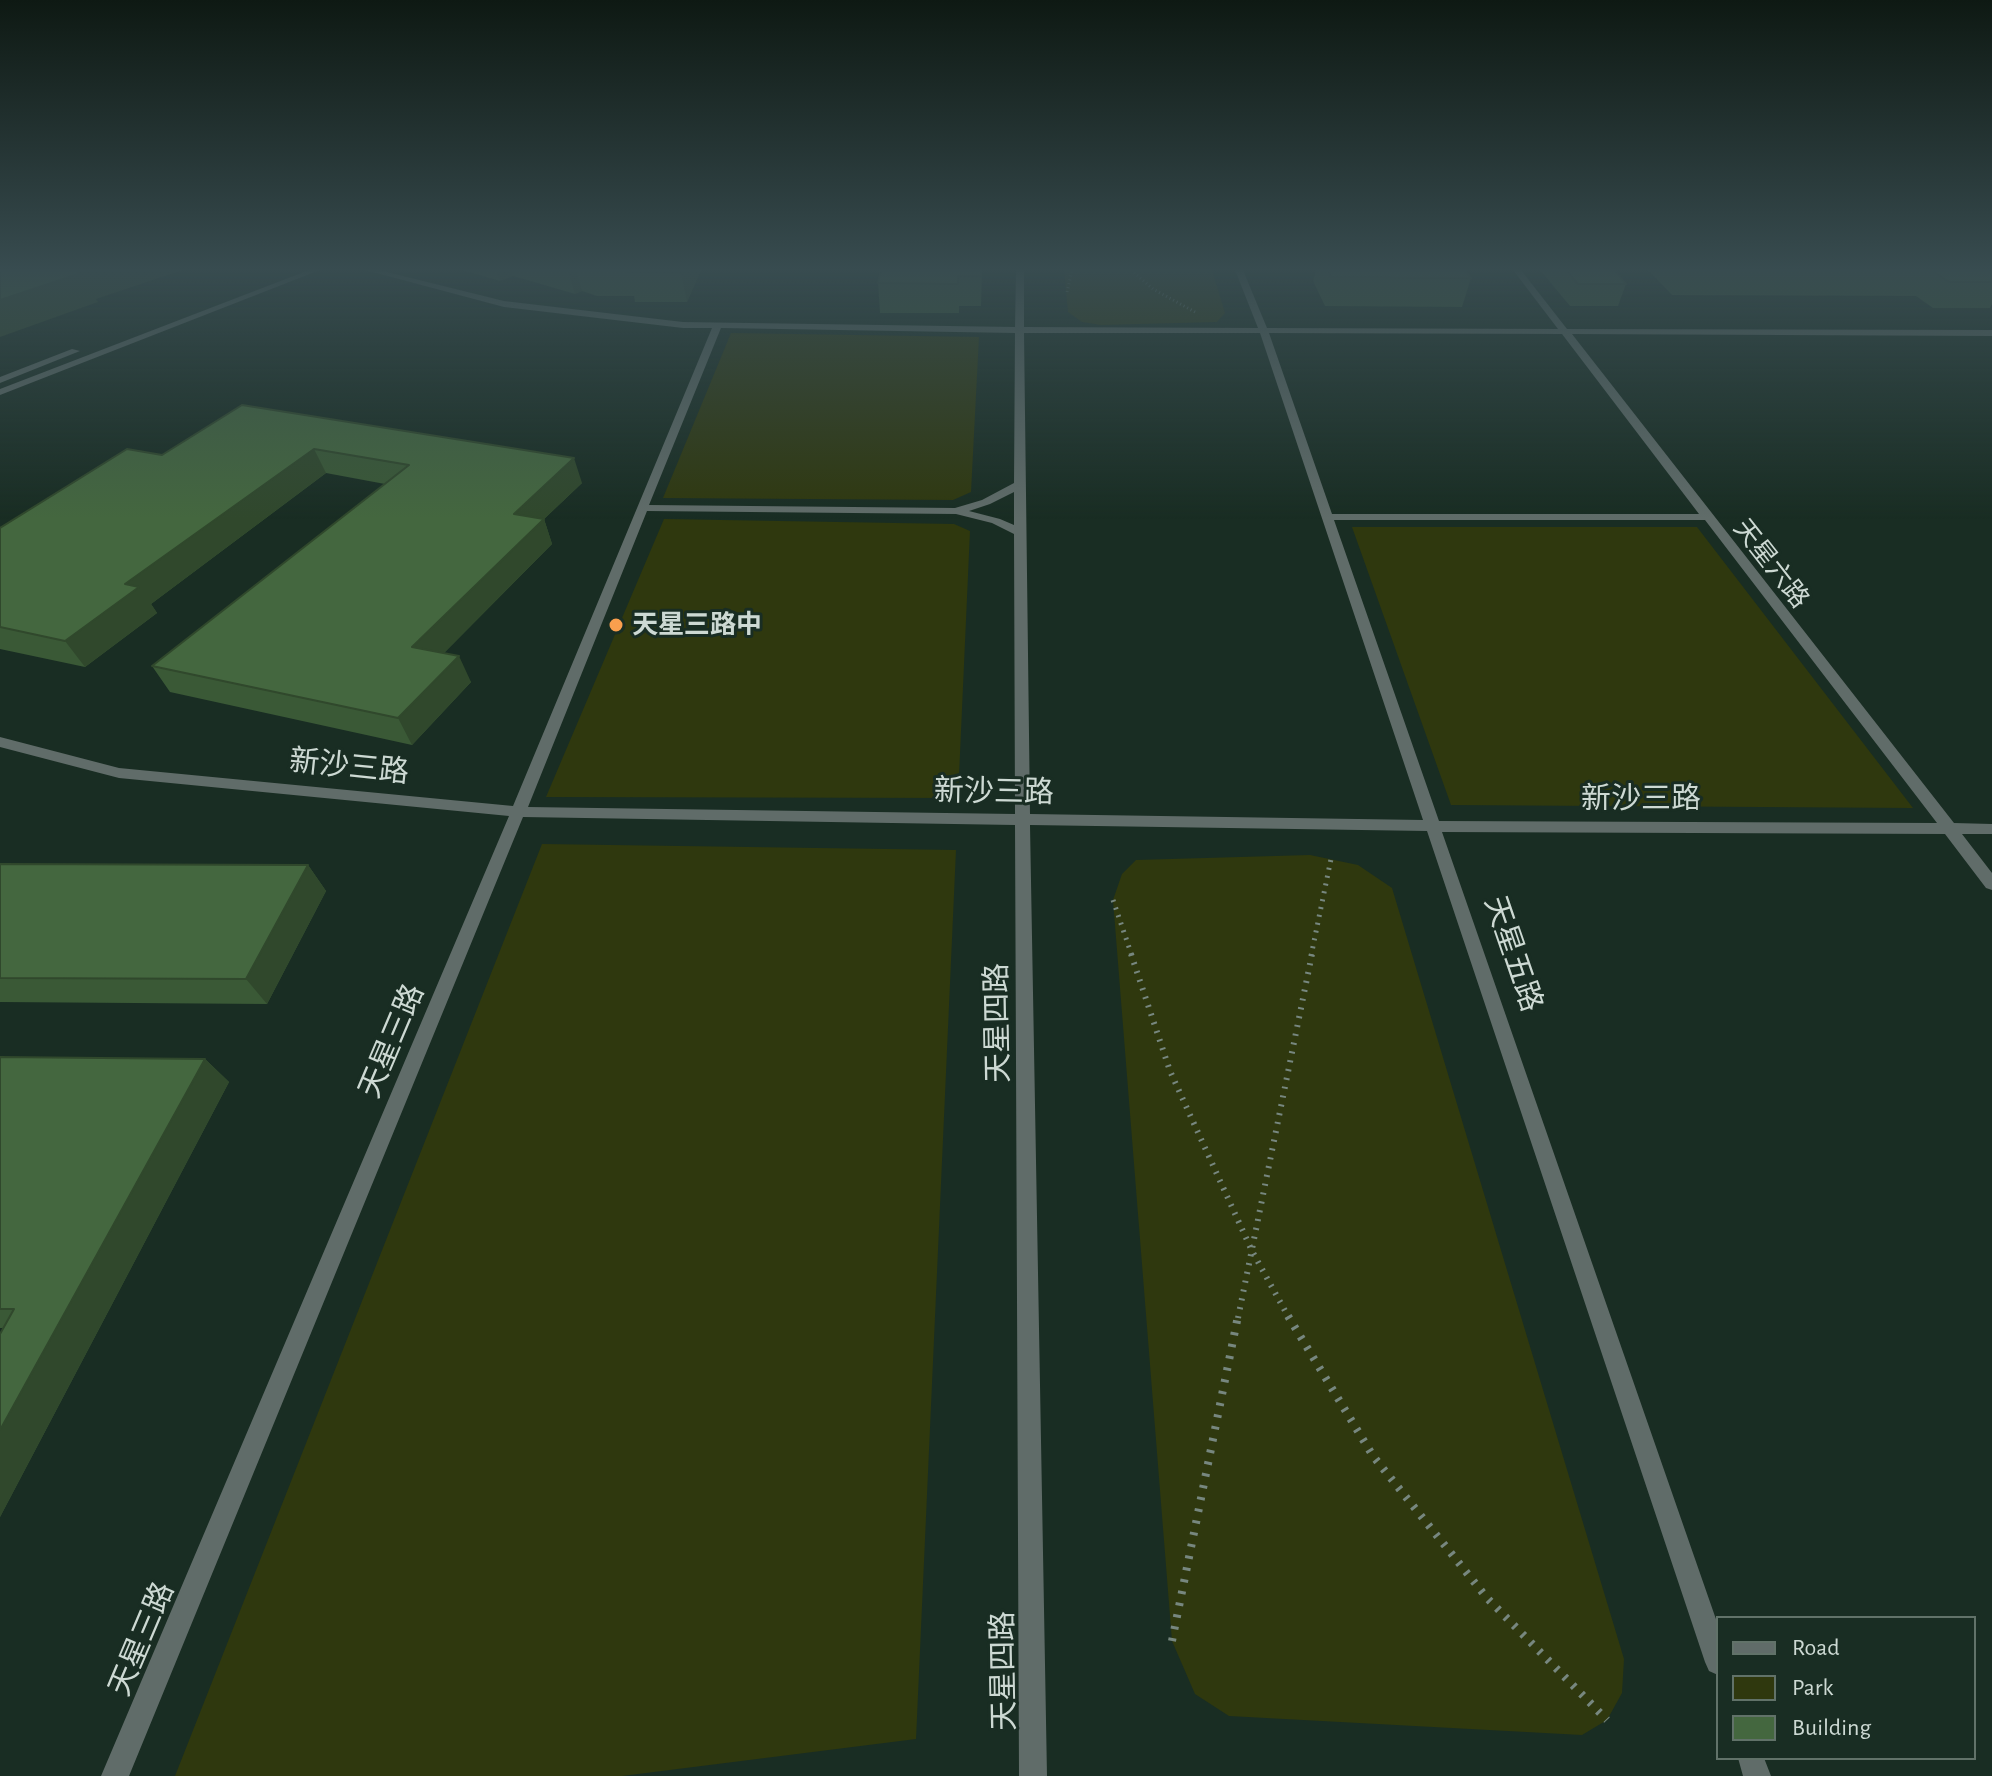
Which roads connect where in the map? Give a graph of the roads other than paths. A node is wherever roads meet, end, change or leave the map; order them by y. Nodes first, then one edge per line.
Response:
1 (71, 353) edge
2 (101, 353) edge
3 (706, 353) edge
4 (1019, 353) edge
5 (1272, 353) edge
6 (1580, 353) edge
7 (0, 380) edge
8 (0, 392) edge
9 (1019, 485) junction
10 (642, 508) junction
11 (956, 511) junction
12 (1328, 517) junction
13 (1707, 517) junction
14 (1020, 533) junction
15 (0, 742) edge
16 (518, 812) junction
17 (1024, 820) junction
18 (1433, 826) junction
19 (1949, 828) junction
20 (1992, 829) edge
21 (1992, 884) edge
22 (1716, 1656) edge
23 (115, 1776) edge
24 (1033, 1776) edge

1 - 7 street
2 - 8 street
3 - 10 street, 天星三路
4 - 9 street, 天星四路
5 - 12 street, 天星五路
6 - 13 street, 天星六路
9 - 11 street
9 - 14 street, 天星四路
10 - 11 street
10 - 16 street, 天星三路
11 - 14 street
12 - 13 street
12 - 18 street, 天星五路
13 - 19 street, 天星六路
14 - 17 street, 天星四路
15 - 16 street, 新沙三路
16 - 17 street, 新沙三路
16 - 23 street, 天星三路
17 - 18 street, 新沙三路
17 - 24 street, 天星四路
18 - 19 street, 新沙三路
18 - 22 street, 天星五路
19 - 20 street, 新沙三路
19 - 21 street, 天星六路

